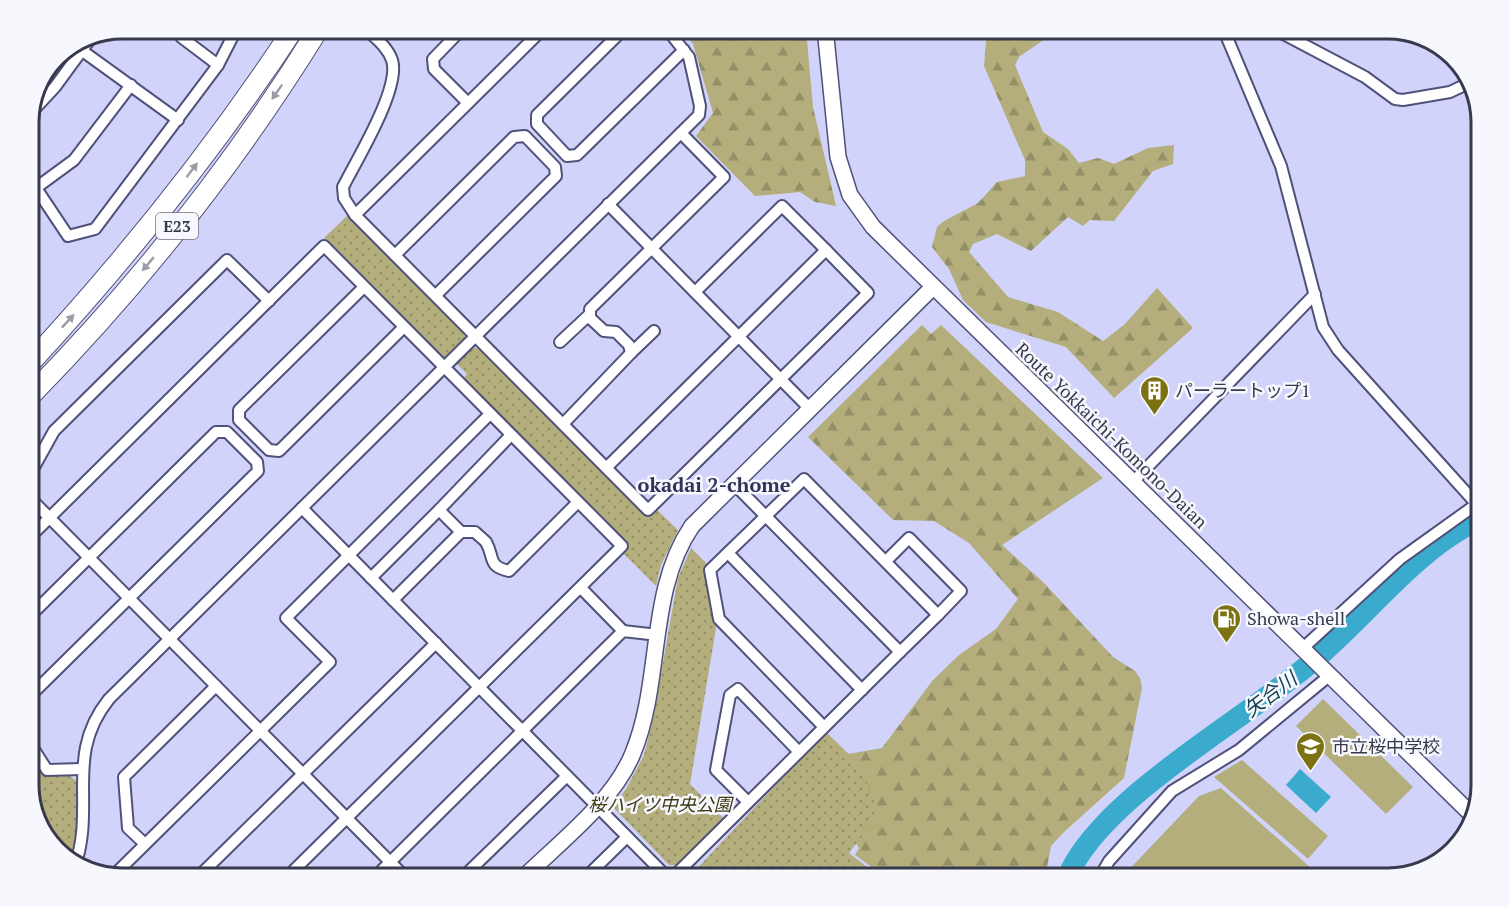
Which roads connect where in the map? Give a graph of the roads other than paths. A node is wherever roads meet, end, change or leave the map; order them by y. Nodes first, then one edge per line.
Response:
1 (184, 39) edge
2 (231, 39) edge
3 (287, 39) edge
4 (312, 39) edge
5 (376, 39) edge
6 (452, 39) edge
7 (532, 39) edge
8 (614, 39) edge
9 (675, 39) edge
10 (826, 39) edge
11 (1228, 39) edge
12 (1293, 39) edge
13 (84, 48) edge
14 (684, 50) junction
15 (79, 51) edge
16 (218, 65) junction
17 (131, 85) junction
18 (1463, 86) edge
19 (42, 102) edge
20 (468, 103) junction
21 (178, 120) junction
22 (537, 124) junction
23 (681, 133) junction
24 (525, 136) junction
25 (567, 156) junction
26 (555, 167) junction
27 (39, 186) edge
28 (39, 200) edge
29 (608, 204) junction
30 (355, 215) junction
31 (652, 249) junction
32 (826, 250) junction
33 (396, 255) junction
34 (364, 287) junction
35 (933, 287) junction
36 (695, 292) junction
37 (1315, 294) junction
38 (436, 295) junction
39 (269, 301) junction
40 (590, 314) junction
41 (404, 327) junction
42 (654, 331) dead end
43 (476, 335) junction
44 (739, 336) junction
45 (560, 342) dead end
46 (39, 353) edge
47 (631, 353) junction
48 (443, 367) junction
49 (780, 379) junction
50 (39, 386) edge
51 (810, 409) junction
52 (490, 414) junction
53 (239, 420) junction
54 (563, 424) junction
55 (227, 432) junction
56 (511, 435) junction
57 (269, 450) junction
58 (39, 458) edge
59 (257, 462) junction
60 (606, 468) junction
61 (1132, 483) junction
62 (734, 484) junction
63 (1471, 494) edge
64 (578, 502) junction
65 (39, 507) edge
66 (302, 508) junction
67 (439, 510) junction
68 (1471, 510) edge
69 (766, 516) junction
70 (49, 518) junction
71 (39, 528) edge
72 (461, 532) junction
73 (729, 553) junction
74 (349, 555) junction
75 (90, 558) junction
76 (886, 561) junction
77 (371, 578) junction
78 (581, 588) junction
79 (129, 598) junction
80 (393, 600) junction
81 (39, 607) edge
82 (938, 615) junction
83 (623, 631) junction
84 (658, 635) junction
85 (169, 639) junction
86 (436, 643) junction
87 (1302, 649) junction
88 (900, 652) junction
89 (1327, 674) junction
90 (216, 686) junction
91 (39, 687) edge
92 (479, 687) junction
93 (862, 690) junction
94 (824, 727) junction
95 (260, 730) junction
96 (523, 731) junction
97 (799, 752) junction
98 (39, 758) edge
99 (81, 770) junction
100 (304, 774) junction
101 (566, 777) junction
102 (748, 802) junction
103 (596, 806) junction
104 (1467, 810) edge
105 (347, 818) junction
106 (627, 837) junction
107 (145, 844) junction
108 (77, 855) edge
109 (390, 862) junction
110 (121, 868) edge
111 (208, 868) edge
112 (297, 868) edge
113 (384, 868) edge
114 (396, 868) edge
115 (473, 868) edge
116 (534, 868) edge
117 (596, 868) edge
118 (659, 868) edge
119 (681, 868) edge
120 (1105, 868) edge

1 - 16 street
2 - 16 street
46 -> 3 highway, E23
4 -> 50 highway, E23
5 - 30 street
6 - 20 street
7 - 20 street
8 - 22 street
9 - 14 street
10 - 35 main road, Route Yokkaichi-Komono-Daian
11 - 37 street
12 - 18 street
13 - 17 street
14 - 23 street
14 - 25 street
15 - 19 street
16 - 21 street
17 - 21 street
17 - 27 street
20 - 30 street
21 - 28 street
22 - 24 street
22 - 25 street
23 - 29 street
23 - 31 street
24 - 26 street
24 - 33 street
25 - 26 street
26 - 38 street
29 - 31 street
29 - 43 street
30 - 33 street
31 - 36 street
31 - 40 street
32 - 36 street
32 - 44 street
32 - 49 street
33 - 38 street
34 - 39 street
34 - 41 street
34 - 53 street
35 - 51 main road
35 - 61 main road, Route Yokkaichi-Komono-Daian
36 - 44 street
37 - 61 street
37 - 63 street
38 - 43 street
39 - 58 street
39 - 70 street
40 - 45 street
40 - 47 street
41 - 48 street
41 - 57 street
42 - 47 street
43 - 48 street
43 - 54 street
44 - 49 street
44 - 60 street
47 - 54 street
48 - 52 street
48 - 66 street
49 - 51 street
49 - 60 street
51 - 62 main road
52 - 56 street
52 - 74 street
53 - 55 street
53 - 57 street
54 - 60 street
55 - 59 street
55 - 75 street
56 - 64 street
56 - 67 street
57 - 59 street
59 - 79 street
61 - 87 main road, Route Yokkaichi-Komono-Daian
62 - 69 street
62 - 84 main road
64 - 72 street
64 - 78 street
65 - 70 street
66 - 74 street
66 - 85 street
67 - 72 street
67 - 77 street
68 - 87 street
69 - 73 street
69 - 76 street
69 - 88 street
70 - 71 street
70 - 75 street
72 - 80 street
73 - 93 street
73 - 94 street
74 - 77 street
74 - 95 street
75 - 79 street
75 - 81 street
76 - 82 street
76 - 82 street
77 - 80 street
78 - 83 street
78 - 92 street
79 - 85 street
79 - 91 street
80 - 86 street
82 - 88 street
83 - 84 street
83 - 96 street
84 - 103 main road
85 - 90 street
85 - 99 street
86 - 92 street
86 - 100 street
87 - 89 main road, Route Yokkaichi-Komono-Daian
88 - 93 street
89 - 104 main road, Route Yokkaichi-Komono-Daian
89 - 120 street
90 - 95 street
90 - 107 street
92 - 96 street
92 - 105 street
93 - 94 street
94 - 97 street
95 - 100 street
95 - 107 street
96 - 101 street
96 - 109 street
97 - 102 street
97 - 102 street
98 - 99 street
99 - 108 street
100 - 105 street
100 - 111 street
101 - 103 street
101 - 115 street
102 - 119 street
103 - 106 street
103 - 116 main road
105 - 109 street
105 - 112 street
106 - 117 street
106 - 118 street
107 - 110 street
109 - 113 street
109 - 114 street

